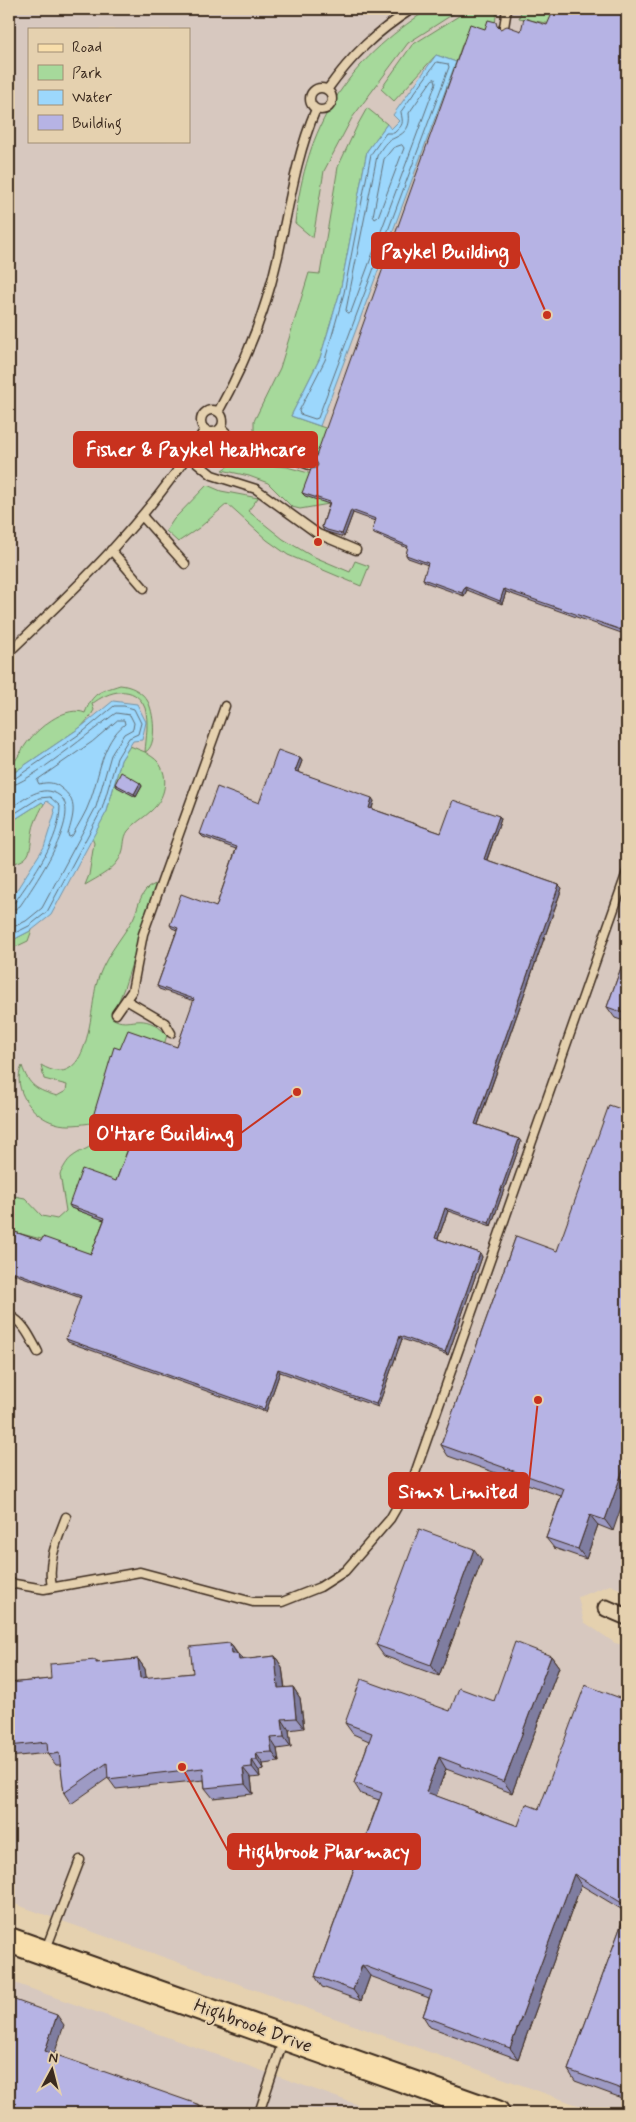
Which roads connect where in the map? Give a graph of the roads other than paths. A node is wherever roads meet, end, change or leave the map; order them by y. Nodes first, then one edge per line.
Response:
1 (412, 9) edge
2 (507, 9) edge
3 (504, 27) edge
4 (327, 90) junction
5 (316, 108) junction
6 (218, 412) junction
7 (220, 428) junction
8 (205, 429) junction
9 (189, 456) junction
10 (315, 467) edge
11 (142, 516) junction
12 (111, 550) junction
13 (356, 550) dead end
14 (185, 564) dead end
15 (144, 588) dead end
16 (9, 652) edge
17 (226, 706) dead end
18 (627, 872) edge
19 (126, 1000) junction
20 (116, 1014) dead end
21 (171, 1033) dead end
22 (9, 1315) edge
23 (38, 1352) dead end
24 (66, 1517) dead end
25 (9, 1583) edge
26 (52, 1587) junction
27 (606, 1608) dead end
28 (627, 1618) edge
29 (80, 1860) dead end
30 (9, 1940) edge
31 (45, 1952) junction
32 (284, 2037) junction
33 (491, 2112) edge
34 (259, 2113) edge

1 - 4 lane
2 - 3 lane
4 - 5 lane
4 - 5 lane
5 - 6 lane
6 - 7 lane
6 - 8 lane
7 - 8 lane
7 - 10 lane
8 - 9 lane
9 - 11 lane
9 - 13 lane
11 - 12 lane
11 - 14 lane
12 - 15 lane
12 - 16 lane
17 - 19 lane
18 - 26 lane
19 - 20 lane
19 - 21 lane
22 - 23 lane
24 - 26 lane
25 - 26 lane
27 - 28 street
29 - 31 lane
30 - 31 main road, Highbrook Drive
31 - 32 main road, Highbrook Drive
32 - 33 main road, Highbrook Drive
32 - 34 lane

